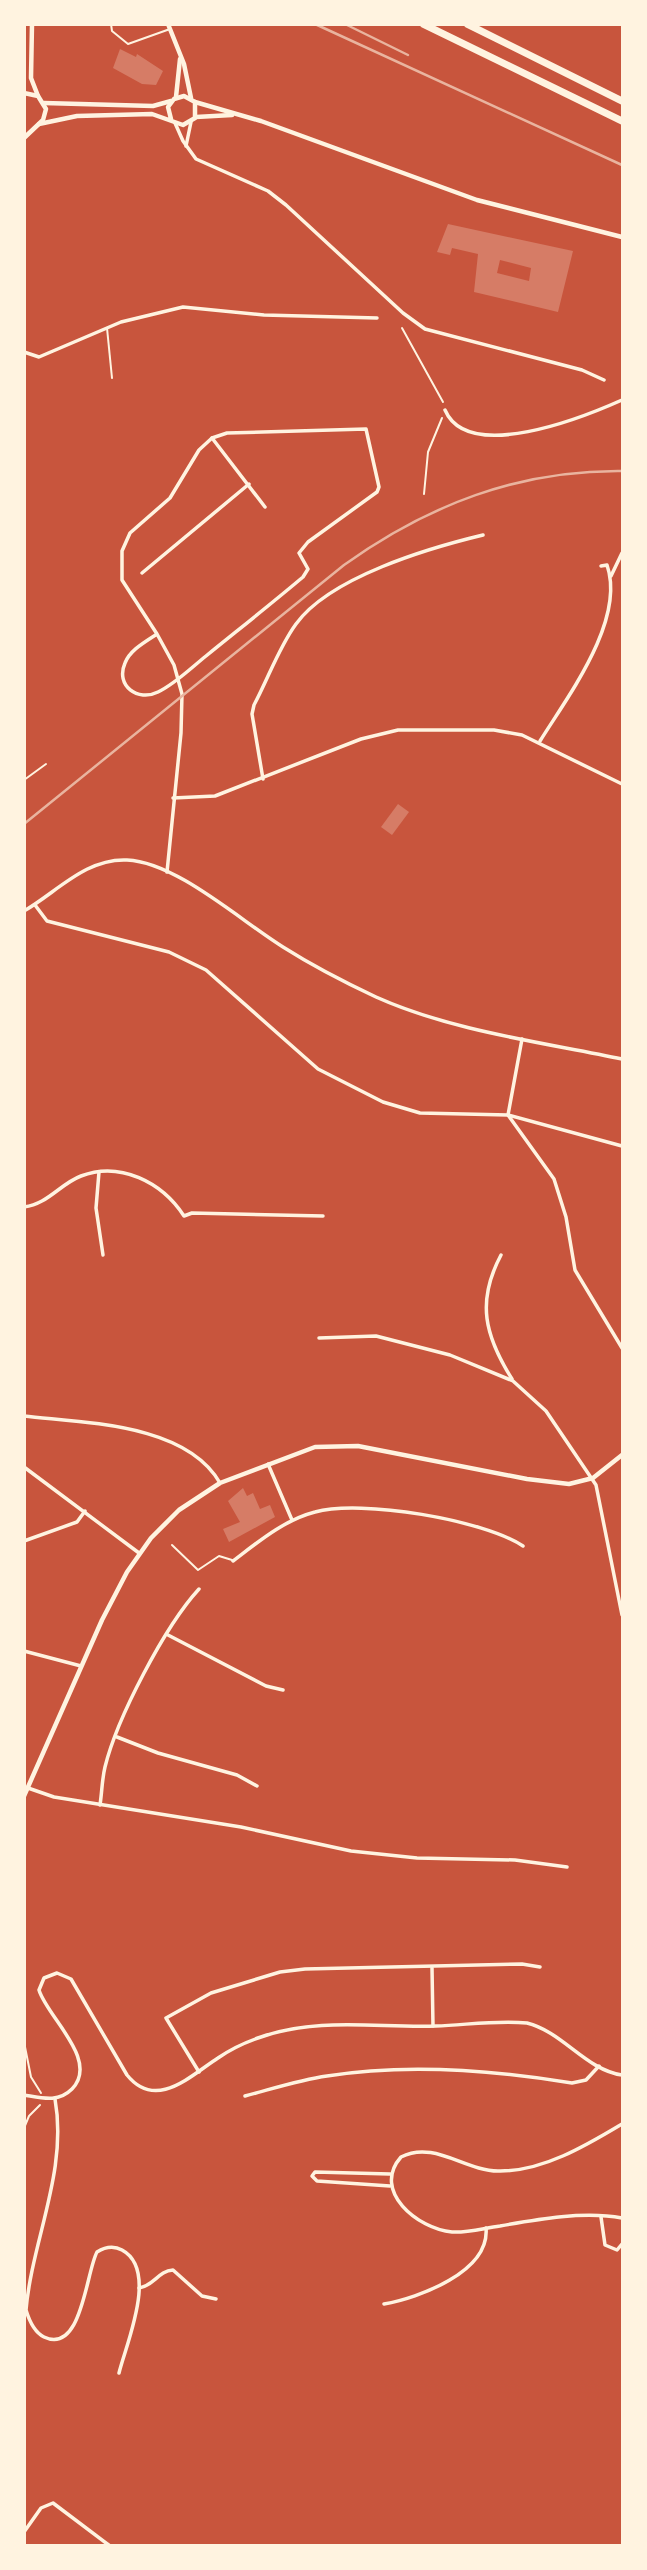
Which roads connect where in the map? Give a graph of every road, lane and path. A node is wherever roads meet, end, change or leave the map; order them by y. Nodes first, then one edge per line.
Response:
1 (32, 24) edge
2 (111, 24) edge
3 (422, 24) edge
4 (467, 24) edge
5 (170, 27) edge
6 (181, 58) junction
7 (24, 93) edge
8 (38, 96) junction
9 (174, 99) junction
10 (193, 100) junction
11 (622, 101) edge
12 (44, 103) junction
13 (237, 115) junction
14 (193, 120) junction
15 (173, 121) junction
16 (622, 121) edge
17 (37, 126) junction
18 (24, 128) edge
19 (24, 138) edge
20 (186, 146) junction
21 (622, 237) edge
22 (377, 318) dead end
23 (107, 327) junction
24 (402, 328) dead end
25 (24, 352) edge
26 (112, 377) dead end
27 (604, 380) dead end
28 (622, 400) edge
29 (445, 411) junction
30 (212, 438) junction
31 (249, 484) junction
32 (424, 494) dead end
33 (265, 507) dead end
34 (484, 535) dead end
35 (622, 553) edge
36 (601, 566) dead end
37 (142, 573) dead end
38 (611, 576) junction
39 (157, 634) junction
40 (540, 741) junction
41 (46, 764) dead end
42 (263, 779) junction
43 (24, 780) edge
44 (622, 784) edge
45 (173, 798) junction
46 (167, 873) junction
47 (34, 905) junction
48 (24, 911) edge
49 (522, 1039) junction
50 (622, 1059) edge
51 (508, 1115) junction
52 (622, 1146) edge
53 (99, 1172) junction
54 (24, 1208) edge
55 (323, 1216) dead end
56 (103, 1255) dead end
57 (501, 1255) dead end
58 (319, 1338) dead end
59 (622, 1348) edge
60 (513, 1381) junction
61 (24, 1416) edge
62 (622, 1455) edge
63 (268, 1464) junction
64 (24, 1467) edge
65 (593, 1478) junction
66 (220, 1483) junction
67 (85, 1511) junction
68 (292, 1520) junction
69 (24, 1541) edge
70 (172, 1545) dead end
71 (523, 1546) dead end
72 (139, 1553) junction
73 (233, 1561) joint
74 (199, 1589) dead end
75 (622, 1615) edge
76 (168, 1635) junction
77 (24, 1651) edge
78 (81, 1666) junction
79 (283, 1690) dead end
80 (117, 1737) junction
81 (257, 1786) dead end
82 (28, 1788) junction
83 (24, 1796) edge
84 (100, 1805) junction
85 (567, 1867) dead end
86 (540, 1966) dead end
87 (432, 1968) junction
88 (433, 2026) junction
89 (24, 2042) edge
90 (599, 2066) junction
91 (199, 2072) junction
92 (622, 2075) edge
93 (24, 2095) edge
94 (245, 2096) dead end
95 (41, 2098) junction
96 (55, 2099) junction
97 (622, 2124) edge
98 (24, 2128) edge
99 (390, 2174) junction
100 (390, 2186) junction
101 (601, 2217) junction
102 (622, 2218) edge
103 (486, 2228) junction
104 (622, 2244) edge
105 (139, 2288) junction
106 (216, 2299) dead end
107 (384, 2304) dead end
108 (119, 2373) dead end
109 (24, 2532) edge
110 (110, 2546) edge

1 - 8 street
2 - 5 lane
3 - 16 highway
4 - 11 highway
5 - 6 street
6 - 9 street
6 - 10 street
7 - 8 street
8 - 12 street
9 - 10 street
9 - 12 street
9 - 15 street
10 - 13 street
10 - 14 street
12 - 17 street
13 - 14 street
13 - 21 street
14 - 15 street
14 - 20 street
15 - 17 street
15 - 20 street
17 - 18 street
17 - 19 street
20 - 27 street
22 - 23 street
23 - 25 street
23 - 26 lane
24 - 29 path
28 - 29 street
29 - 32 path
30 - 31 street
30 - 39 street
30 - 39 street
31 - 33 street
31 - 37 street
34 - 42 street
35 - 38 street
36 - 38 street
38 - 40 street
39 - 45 street
40 - 42 street
40 - 44 street
41 - 43 lane
42 - 45 street
45 - 46 street
46 - 47 street
46 - 49 street
47 - 48 street
47 - 51 street
49 - 50 street
49 - 51 street
51 - 52 street
51 - 59 street
53 - 54 street
53 - 55 street
53 - 56 street
57 - 60 street
58 - 60 street
60 - 65 street
61 - 66 street
62 - 65 street
63 - 65 street
63 - 66 street
63 - 68 street
64 - 67 street
65 - 75 street
66 - 72 street
67 - 69 street
67 - 72 street
68 - 71 street
68 - 73 street
70 - 73 lane
72 - 78 street
74 - 76 street
76 - 79 street
76 - 80 street
77 - 78 street
78 - 82 street
80 - 81 street
80 - 84 street
82 - 83 street
82 - 84 street
84 - 85 street
86 - 87 street
87 - 88 street
87 - 91 street
88 - 90 street
88 - 91 street
89 - 95 path
90 - 92 street
90 - 94 street
91 - 96 street
93 - 95 street
95 - 96 street
95 - 98 path
96 - 105 street
97 - 99 street
99 - 100 street
99 - 100 street
100 - 103 street
101 - 102 street
101 - 103 street
101 - 104 street
103 - 107 street
105 - 106 street
105 - 108 street
109 - 110 street

